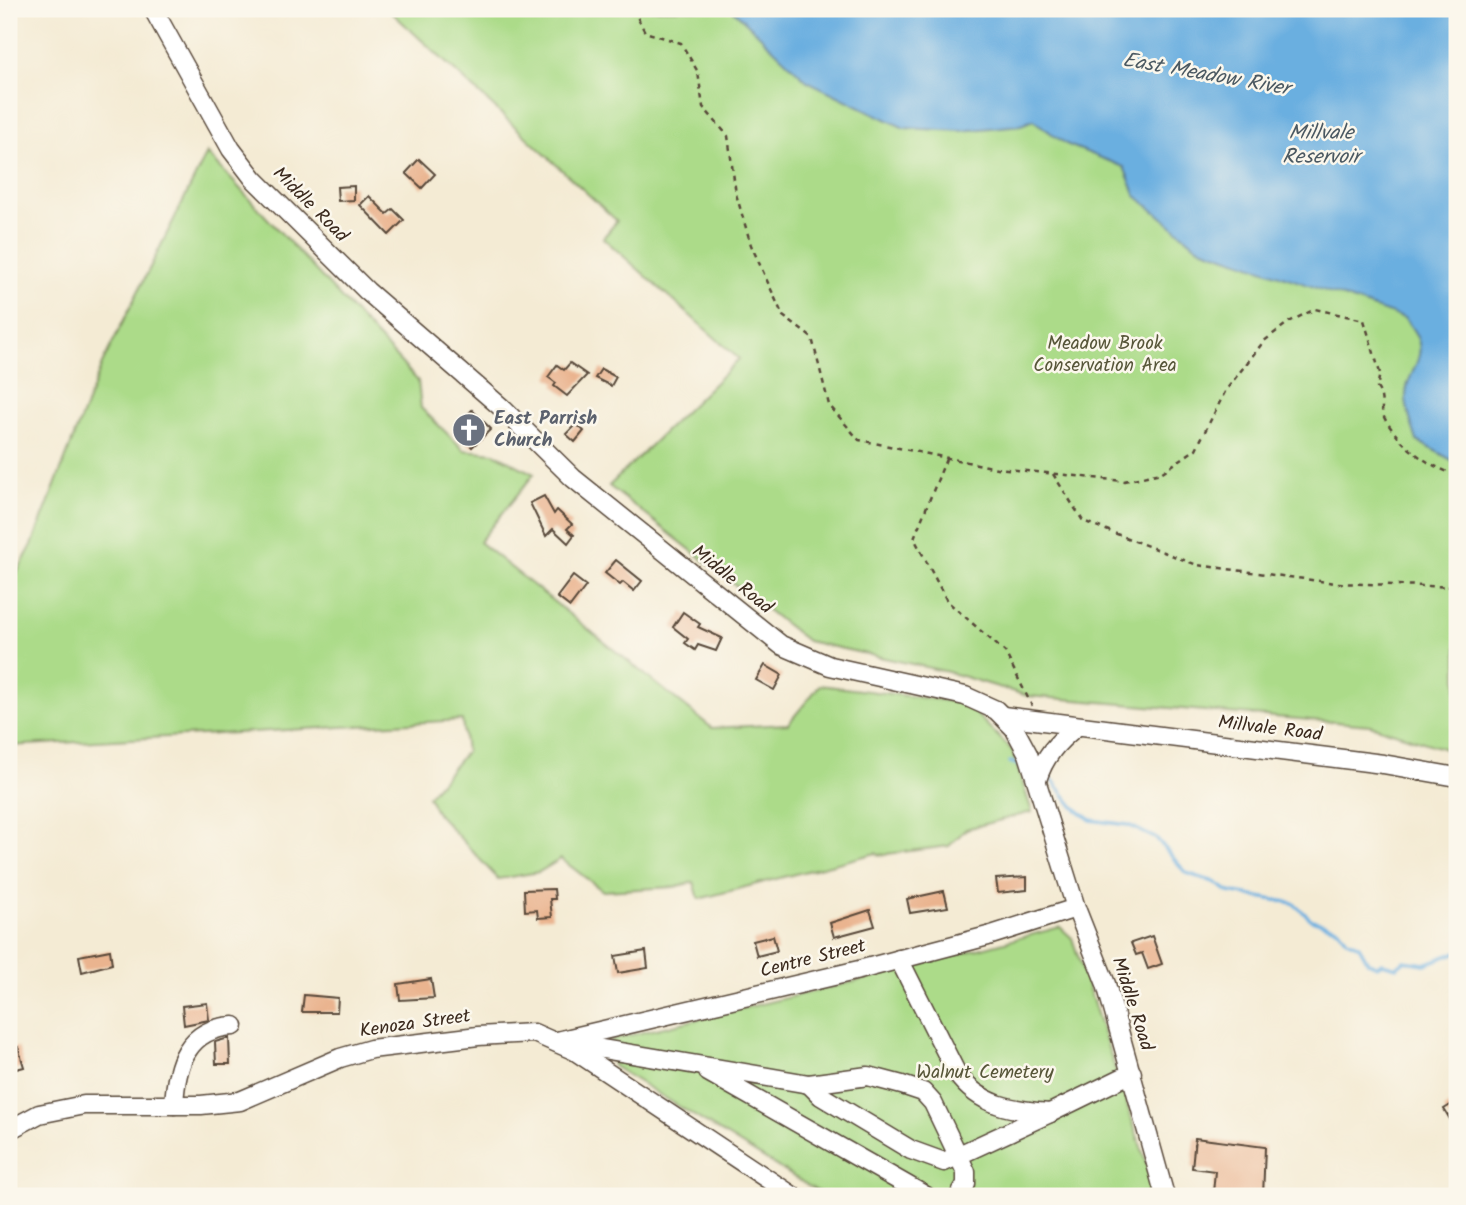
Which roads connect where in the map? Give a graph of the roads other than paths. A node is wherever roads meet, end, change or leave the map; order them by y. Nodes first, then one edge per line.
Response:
1 (153, 9) edge
2 (1003, 716) junction
3 (1076, 727) junction
4 (1457, 777) edge
5 (1037, 780) junction
6 (1076, 908) junction
7 (899, 959) junction
8 (234, 1026) dead end
9 (557, 1041) junction
10 (695, 1065) junction
11 (1132, 1073) junction
12 (808, 1084) junction
13 (174, 1105) junction
14 (1004, 1109) junction
15 (1050, 1113) junction
16 (9, 1130) edge
17 (1010, 1133) junction
18 (958, 1153) junction
19 (793, 1196) edge
20 (926, 1196) edge
21 (959, 1196) edge
22 (1165, 1196) edge

1 - 2 street, Middle Road
2 - 3 street, Millvale Road
2 - 5 street, Middle Road
3 - 4 street, Millvale Road
3 - 5 street
5 - 6 street, Middle Road
6 - 7 street, Centre Street
6 - 11 street, Middle Road
7 - 9 street, Centre Street
7 - 14 street
8 - 13 street
9 - 10 street
9 - 13 street, Kenoza Street
9 - 19 street, Kenoza Street
10 - 12 street
10 - 20 street
11 - 15 street
11 - 22 street, Middle Road
12 - 18 street
12 - 18 street
13 - 16 street, Kenoza Street
14 - 15 street
14 - 17 street
15 - 17 street
17 - 18 street
18 - 21 street

